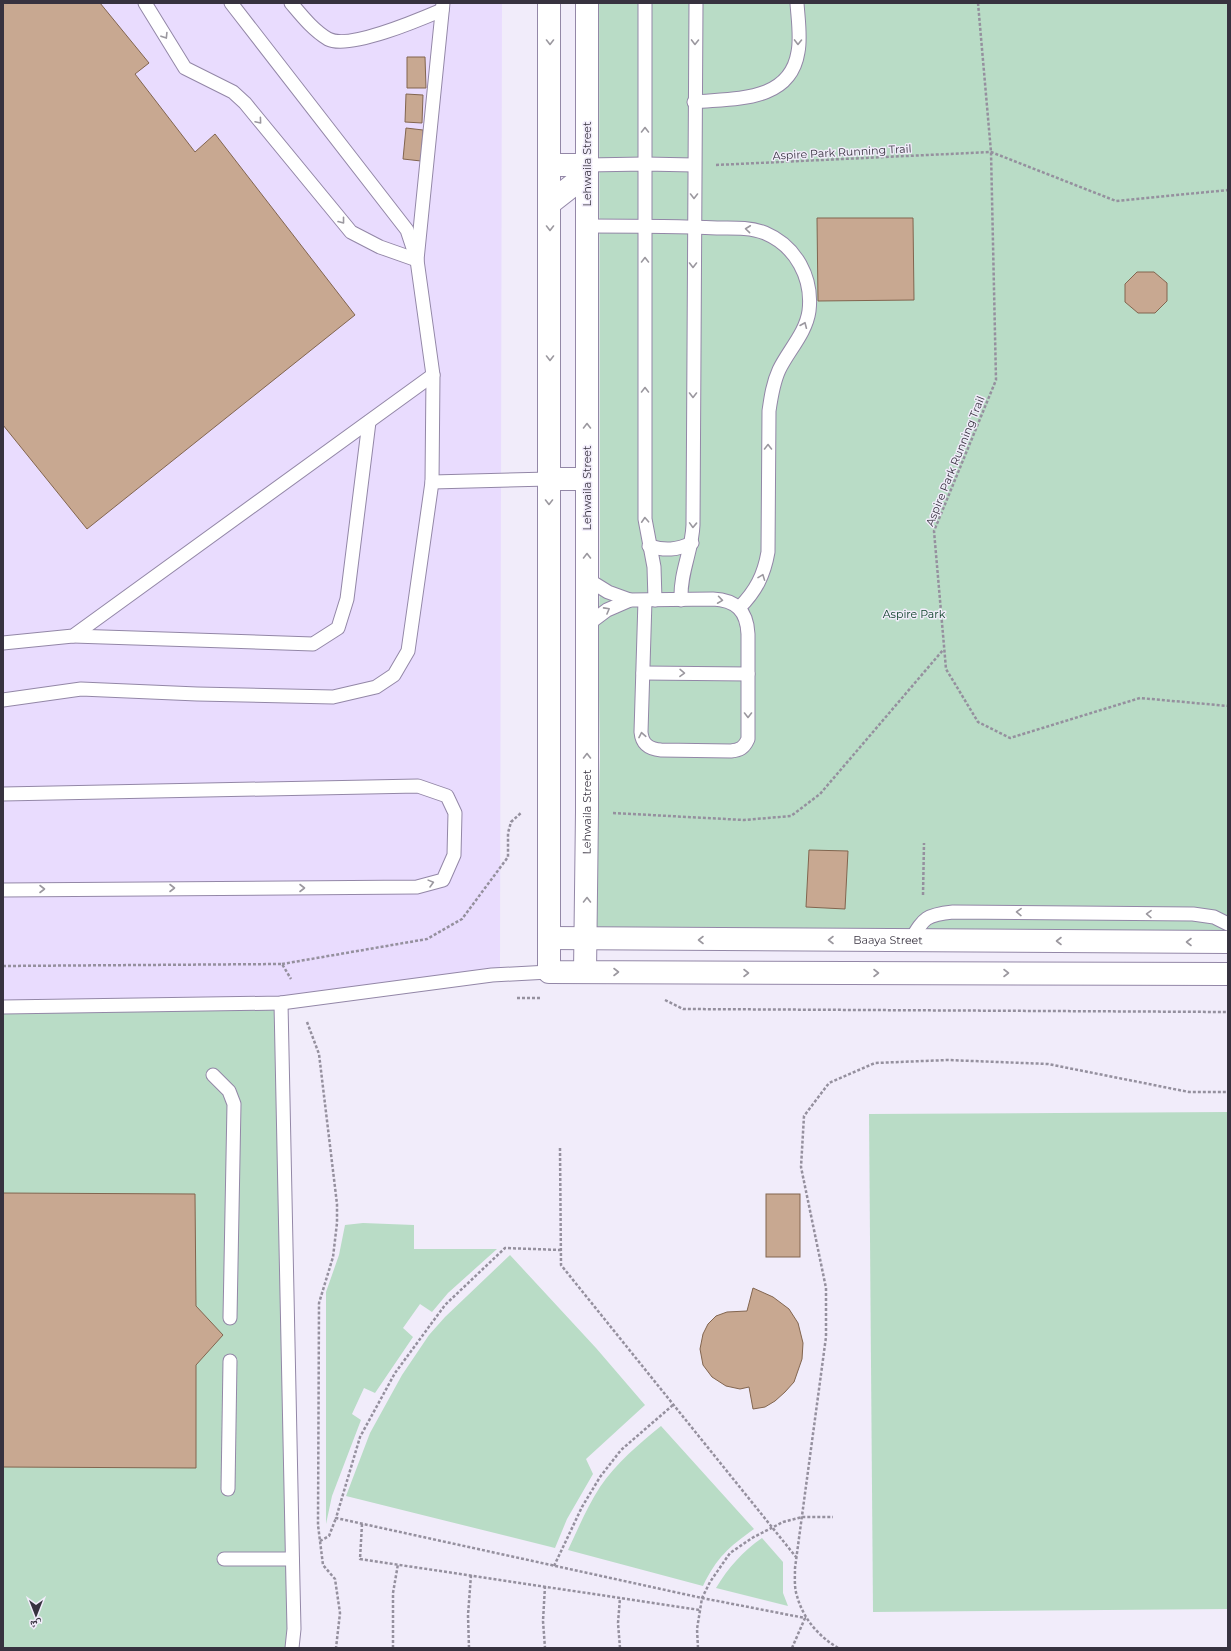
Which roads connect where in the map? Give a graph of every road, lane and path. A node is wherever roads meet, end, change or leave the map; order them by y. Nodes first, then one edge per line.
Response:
1 (145, 3) edge
2 (231, 3) edge
3 (291, 3) edge
4 (549, 3) edge
5 (587, 3) edge
6 (645, 3) edge
7 (696, 3) edge
8 (797, 3) edge
9 (978, 3) edge
10 (443, 6) edge
11 (694, 102) junction
12 (991, 152) junction
13 (645, 164) junction
14 (550, 166) junction
15 (694, 166) junction
16 (587, 170) junction
17 (1228, 190) edge
18 (550, 203) junction
19 (587, 226) junction
20 (645, 226) junction
21 (694, 226) junction
22 (417, 260) junction
23 (433, 375) junction
24 (369, 422) junction
25 (549, 479) junction
26 (587, 479) junction
27 (432, 482) junction
28 (692, 543) junction
29 (649, 546) junction
30 (587, 579) junction
31 (630, 600) junction
32 (650, 600) junction
33 (681, 600) junction
34 (739, 608) junction
35 (587, 625) junction
36 (73, 636) junction
37 (3, 642) edge
38 (943, 649) junction
39 (643, 673) junction
40 (748, 674) junction
41 (3, 700) edge
42 (1228, 706) edge
43 (3, 794) edge
44 (587, 812) junction
45 (924, 843) dead end
46 (3, 890) edge
47 (923, 920) junction
48 (1228, 924) edge
49 (549, 938) junction
50 (587, 939) junction
51 (910, 941) junction
52 (1228, 942) edge
53 (3, 966) edge
54 (549, 972) junction
55 (585, 972) junction
56 (1228, 974) edge
57 (292, 981) dead end
58 (510, 998) dead end
59 (542, 998) dead end
60 (662, 999) dead end
61 (299, 1001) junction
62 (280, 1003) junction
63 (3, 1007) edge
64 (1228, 1012) edge
65 (307, 1022) junction
66 (313, 1022) dead end
67 (213, 1075) dead end
68 (1228, 1092) edge
69 (560, 1148) dead end
70 (561, 1250) junction
71 (230, 1318) dead end
72 (230, 1361) dead end
73 (673, 1404) junction
74 (228, 1488) dead end
75 (802, 1517) junction
76 (833, 1517) dead end
77 (336, 1518) junction
78 (362, 1524) junction
79 (771, 1527) junction
80 (320, 1541) junction
81 (796, 1558) junction
82 (224, 1559) dead end
83 (292, 1559) junction
84 (398, 1564) junction
85 (554, 1566) junction
86 (471, 1575) junction
87 (545, 1586) junction
88 (620, 1598) junction
89 (702, 1598) junction
90 (700, 1610) junction
91 (805, 1618) junction
92 (292, 1648) edge
93 (336, 1648) edge
94 (393, 1648) edge
95 (469, 1648) edge
96 (545, 1648) edge
97 (620, 1648) edge
98 (698, 1648) edge
99 (792, 1648) edge
100 (838, 1648) edge

1 -> 22 lane
2 - 22 lane
3 - 10 lane
4 -> 14 street
5 - 16 street, Lehwaila Street
13 -> 6 lane
7 -> 11 lane
8 -> 11 lane
9 - 12 path, Aspire Park Running Trail
10 - 22 lane
11 - 15 lane
12 - 15 path, Aspire Park Running Trail
12 - 17 path, Aspire Park Running Trail
12 - 38 path, Aspire Park Running Trail
13 - 15 lane
13 - 16 lane
13 - 20 lane
14 - 16 street
14 - 18 street
15 -> 21 lane
16 - 18 street
16 - 19 street, Lehwaila Street
18 -> 25 street
19 - 20 lane
26 -> 19 street, Lehwaila Street
20 - 21 lane
29 -> 20 lane
21 -> 28 lane
34 -> 21 lane
22 - 23 lane
23 - 24 lane
23 - 27 lane
24 - 36 lane
24 - 36 lane
25 - 26 street
25 - 27 lane
25 -> 49 street
30 -> 26 street, Lehwaila Street
27 - 41 lane
28 - 29 lane
28 - 33 lane
29 - 32 lane
30 - 31 lane
30 - 35 street, Lehwaila Street
31 - 32 lane
35 -> 31 lane
32 - 33 lane
32 - 39 lane
33 -> 34 lane
34 - 40 lane
44 -> 35 street, Lehwaila Street
36 - 37 lane
38 - 42 path, Aspire Park Running Trail
38 - 44 path
39 -> 40 lane
40 -> 39 lane
46 -> 43 lane
50 -> 44 street, Lehwaila Street
45 - 47 path
48 -> 47 lane
47 - 51 lane
49 - 50 street, Baaya Street
49 - 54 street
51 -> 50 street, Baaya Street
50 - 55 street, Lehwaila Street
52 -> 51 street, Baaya Street
53 - 57 path
54 - 55 street
54 - 61 lane
55 -> 56 street
58 - 59 path
60 - 64 path
61 - 62 lane
61 - 65 path
62 - 63 lane
62 - 83 lane
65 - 66 path
65 - 80 path
67 - 71 lane
68 - 75 path
69 - 70 path
70 - 73 path
70 - 77 path
72 - 74 lane
73 - 79 path
73 - 85 path
75 - 76 path
75 - 79 path
75 - 81 path
77 - 78 path
77 - 80 path
78 - 84 path
78 - 85 path
79 - 81 path
79 - 89 path
80 - 93 path
81 - 91 path
82 - 83 lane
83 - 92 lane
84 - 86 path
84 - 94 path
85 - 89 path
86 - 87 path
86 - 95 path
87 - 88 path
87 - 96 path
88 - 90 path
88 - 97 path
89 - 90 path
89 - 91 path
90 - 98 path
91 - 99 path
91 - 100 path

